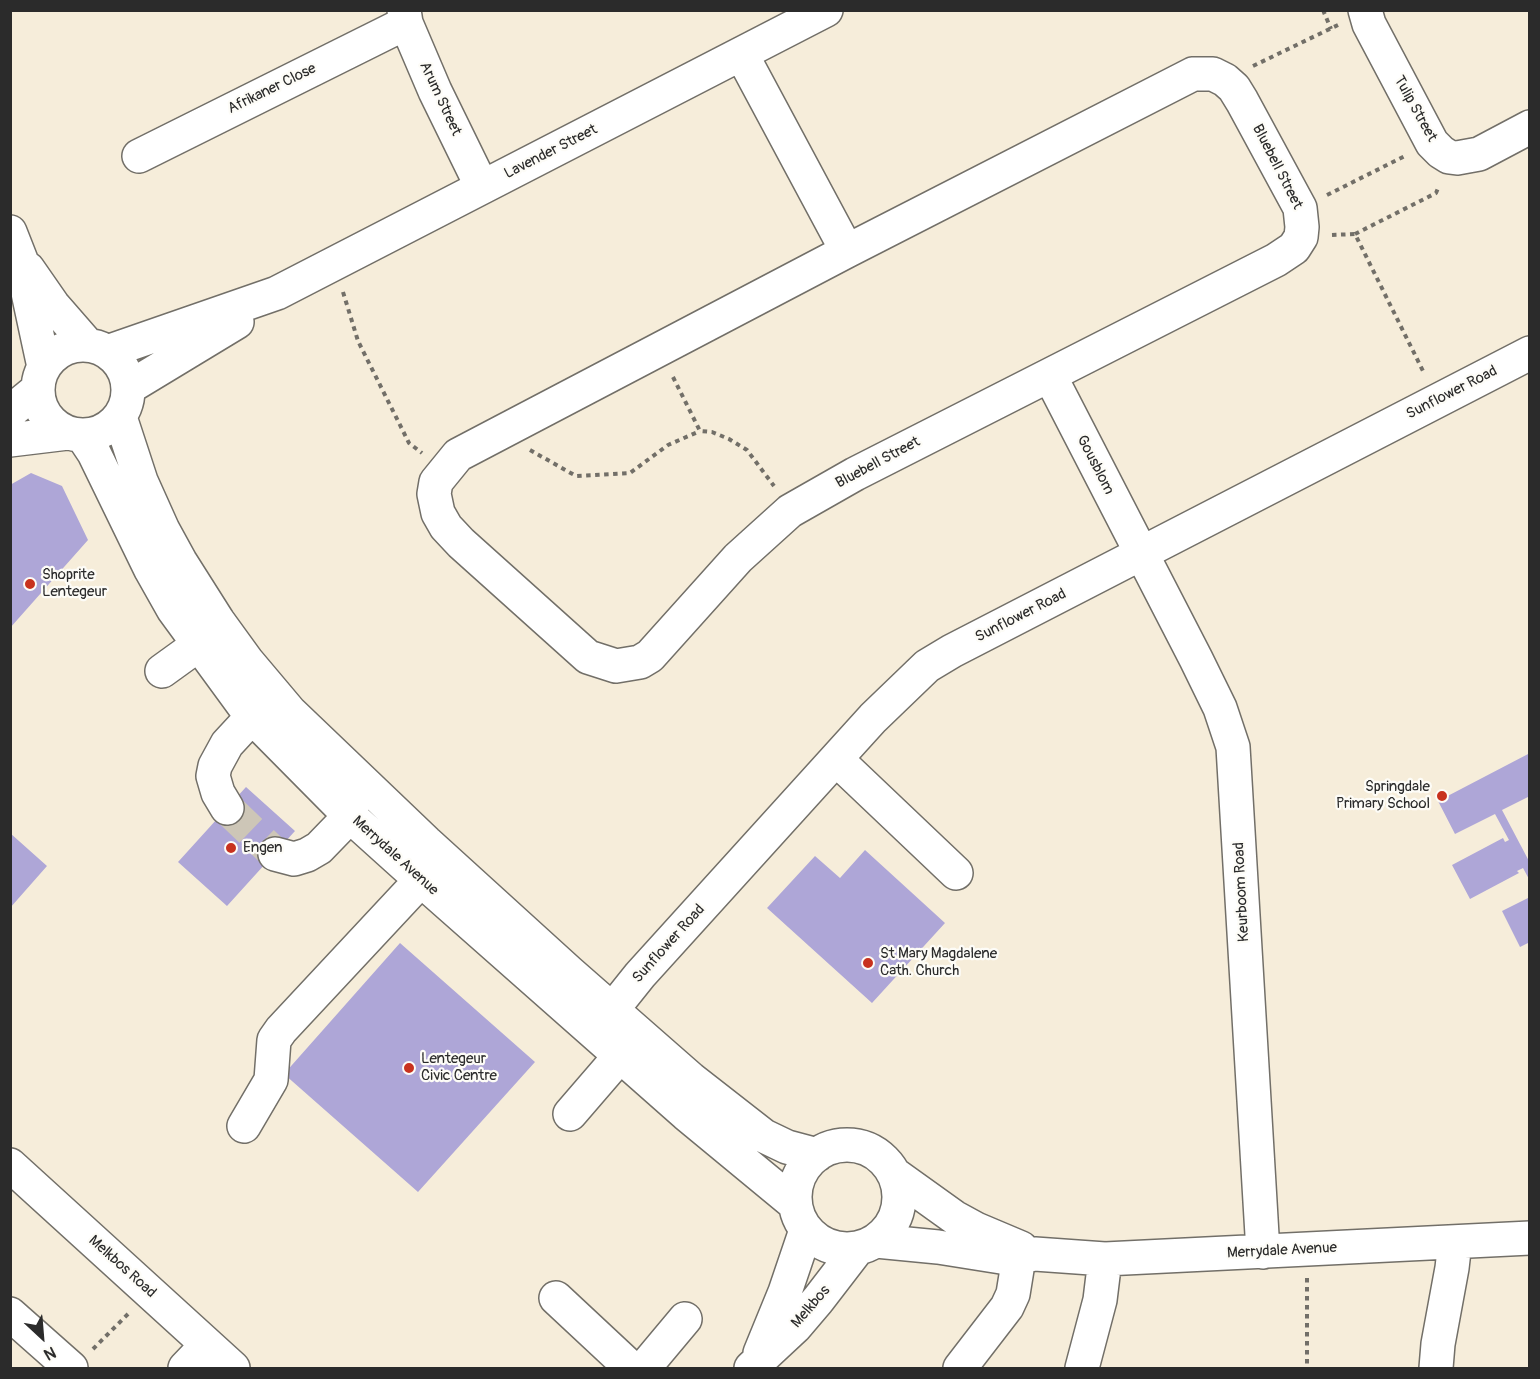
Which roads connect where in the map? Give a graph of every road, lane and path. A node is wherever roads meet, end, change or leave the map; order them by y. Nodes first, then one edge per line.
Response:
1 (826, 10) edge
2 (1323, 10) edge
3 (1365, 11) edge
4 (405, 17) edge
5 (1331, 29) junction
6 (742, 55) junction
7 (1225, 80) junction
8 (1530, 128) edge
9 (1440, 150) junction
10 (139, 156) dead end
11 (482, 187) junction
12 (1300, 223) junction
13 (1355, 234) junction
14 (16, 246) edge
15 (847, 251) junction
16 (334, 264) junction
17 (277, 293) junction
18 (97, 348) junction
19 (659, 349) junction
20 (1530, 353) edge
21 (1050, 376) junction
22 (41, 378) junction
23 (1437, 401) junction
24 (124, 403) junction
25 (10, 412) edge
26 (509, 428) junction
27 (700, 431) junction
28 (75, 434) junction
29 (10, 440) edge
30 (444, 469) junction
31 (790, 511) junction
32 (1141, 554) junction
33 (198, 645) junction
34 (162, 671) dead end
35 (252, 717) junction
36 (836, 759) junction
37 (356, 776) junction
38 (227, 808) tunnel mouth
39 (350, 816) junction
40 (275, 854) tunnel mouth
41 (956, 873) dead end
42 (421, 880) junction
43 (612, 1010) junction
44 (620, 1056) junction
45 (570, 1114) dead end
46 (244, 1126) dead end
47 (818, 1155) junction
48 (10, 1165) edge
49 (894, 1174) junction
50 (801, 1217) junction
51 (1530, 1238) edge
52 (1455, 1242) junction
53 (867, 1245) junction
54 (1263, 1252) junction
55 (1027, 1256) junction
56 (1105, 1259) junction
57 (1307, 1274) dead end
58 (149, 1292) junction
59 (556, 1298) dead end
60 (10, 1314) edge
61 (685, 1319) dead end
62 (207, 1345) junction
63 (81, 1360) edge
64 (754, 1365) edge
65 (185, 1368) edge
66 (233, 1368) edge
67 (631, 1368) edge
68 (644, 1368) edge
69 (960, 1368) edge
70 (1082, 1368) edge
71 (1307, 1368) edge
72 (1436, 1368) edge

1 - 6 street, Lavender Street
2 - 5 path
3 - 5 path
3 - 9 street, Tulip Street
4 - 10 street, Afrikaner Close
4 - 11 street, Arum Street
5 - 7 path
6 - 11 street, Lavender Street
6 - 15 street
7 - 12 street, Bluebell Street
7 - 15 street
8 - 9 street, Tulip Street
9 - 12 path
9 - 13 path
11 - 16 street, Lavender Street
12 - 13 path
12 - 21 street, Bluebell Street
13 - 23 path
14 - 18 street
14 - 22 street
15 - 19 street
16 - 17 street, Lavender Street
16 - 30 path
17 - 18 street, Lavender Street
17 - 24 street, Lavender Street
18 - 22 street
18 - 24 street
19 - 26 street
19 - 27 path
20 - 23 street, Sunflower Road
21 - 31 street, Bluebell Street
21 - 32 street, Gousblom
22 - 25 street
22 - 28 street
23 - 32 street, Sunflower Road
24 - 28 street
24 - 37 street, Merrydale Avenue
26 - 27 path
26 - 30 street
27 - 31 path
28 - 29 street
28 - 33 street, Merrydale Avenue
30 - 31 street, Bluebell Street
32 - 36 street, Sunflower Road
32 - 54 street, Keurboom Road
33 - 34 street
33 - 35 street, Merrydale Avenue
35 - 38 street
35 - 39 street, Merrydale Avenue
36 - 41 street
36 - 43 street, Sunflower Road
37 - 39 street
37 - 43 street, Merrydale Avenue
39 - 40 street
39 - 42 street, Merrydale Avenue
42 - 44 street, Merrydale Avenue
42 - 46 street
43 - 47 street, Merrydale Avenue
44 - 45 street
44 - 50 street, Merrydale Avenue
47 - 49 street
47 - 50 street
48 - 58 street, Melkbos Road
49 - 53 street
49 - 55 street, Merrydale Avenue
50 - 53 street
50 - 64 street, Melkbos
51 - 52 street, Merrydale Avenue
52 - 54 street, Merrydale Avenue
52 - 72 street
53 - 55 street, Merrydale Avenue
53 - 64 street, Melkbos
54 - 56 street, Merrydale Avenue
55 - 56 street, Merrydale Avenue
55 - 69 street
56 - 70 street
57 - 71 path
58 - 62 street, Melkbos Road
58 - 63 path
59 - 67 street
60 - 63 street
61 - 68 street
62 - 65 street
62 - 66 street, Melkbos Road

